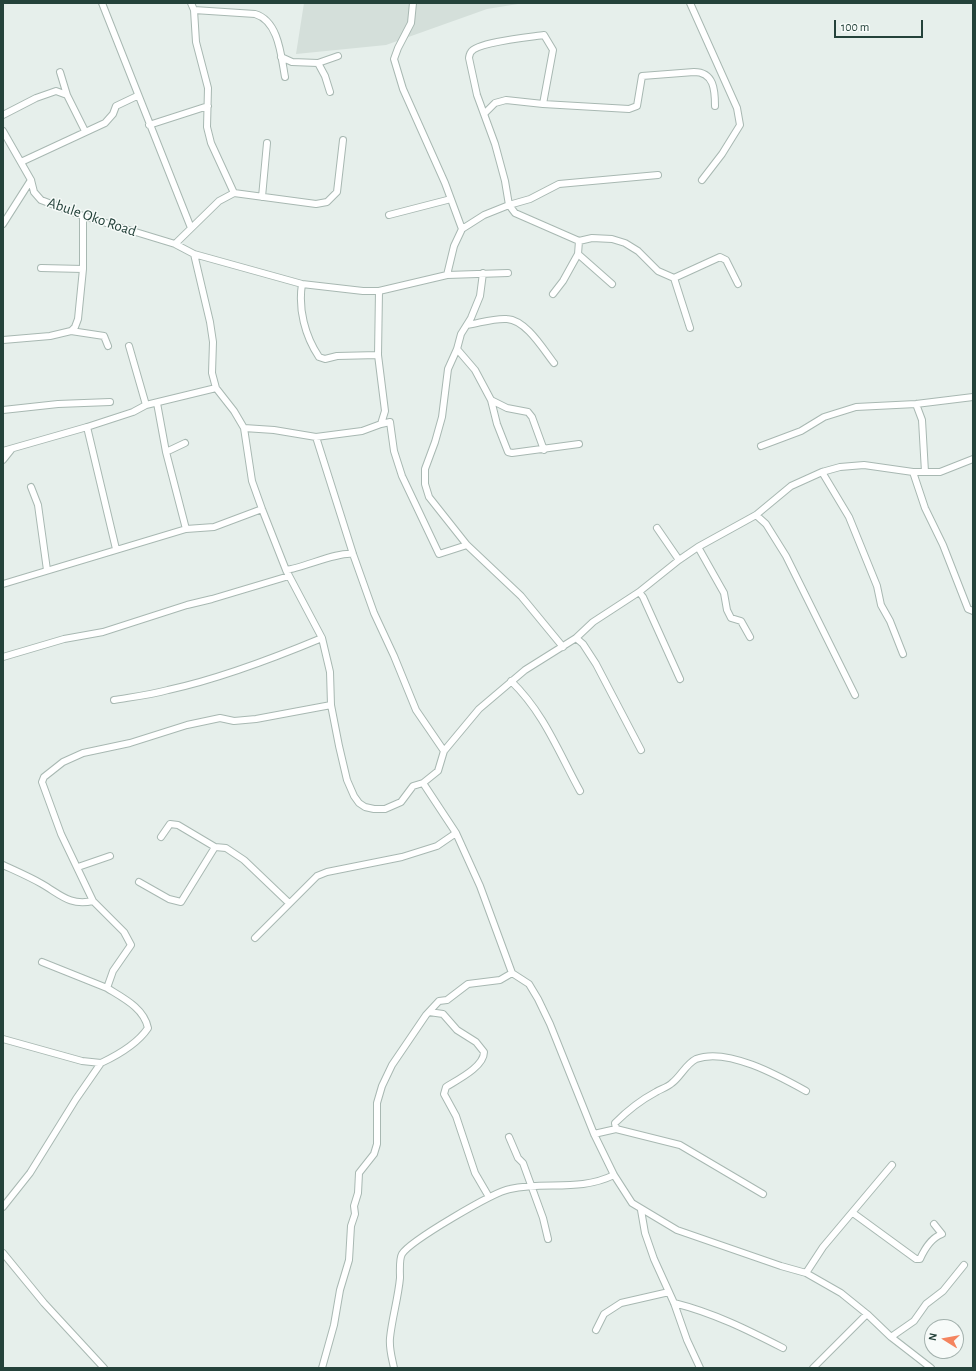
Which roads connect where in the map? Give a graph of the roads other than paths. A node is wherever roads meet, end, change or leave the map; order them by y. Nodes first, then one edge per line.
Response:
1 (102, 3) edge
2 (192, 3) edge
3 (413, 3) edge
4 (690, 3) edge
5 (194, 10) junction
6 (338, 56) dead end
7 (281, 57) junction
8 (318, 63) junction
9 (60, 72) dead end
10 (285, 77) dead end
11 (330, 92) dead end
12 (67, 95) junction
13 (137, 96) junction
14 (543, 104) junction
15 (208, 106) junction
16 (715, 106) dead end
17 (484, 114) junction
18 (3, 115) edge
19 (149, 124) junction
20 (3, 131) edge
21 (85, 131) junction
22 (344, 140) dead end
23 (267, 143) dead end
24 (21, 162) junction
25 (658, 175) dead end
26 (31, 180) junction
27 (702, 180) dead end
28 (234, 193) junction
29 (262, 197) junction
30 (451, 199) junction
31 (509, 205) junction
32 (389, 215) dead end
33 (83, 216) junction
34 (3, 224) edge
35 (191, 228) junction
36 (462, 229) junction
37 (579, 241) junction
38 (175, 244) junction
39 (194, 254) junction
40 (578, 254) junction
41 (41, 268) dead end
42 (83, 268) junction
43 (483, 273) junction
44 (508, 273) dead end
45 (447, 275) junction
46 (674, 278) junction
47 (302, 284) junction
48 (612, 284) dead end
49 (738, 284) dead end
50 (379, 291) junction
51 (553, 294) dead end
52 (467, 325) junction
53 (690, 328) dead end
54 (71, 331) junction
55 (3, 340) edge
56 (108, 346) dead end
57 (129, 346) dead end
58 (457, 349) junction
59 (378, 355) junction
60 (554, 363) dead end
61 (216, 388) junction
62 (973, 397) edge
63 (491, 400) junction
64 (110, 402) dead end
65 (157, 404) junction
66 (916, 404) junction
67 (146, 405) junction
68 (3, 410) edge
69 (382, 424) junction
70 (87, 428) junction
71 (244, 428) junction
72 (316, 437) junction
73 (185, 443) dead end
74 (579, 444) dead end
75 (761, 446) dead end
76 (11, 450) junction
77 (544, 450) junction
78 (3, 451) edge
79 (166, 452) junction
80 (973, 459) edge
81 (3, 460) edge
82 (822, 472) junction
83 (913, 472) junction
84 (925, 472) junction
85 (31, 487) dead end
86 (262, 509) junction
87 (756, 516) junction
88 (657, 528) dead end
89 (186, 529) junction
90 (467, 545) junction
91 (698, 547) junction
92 (116, 549) junction
93 (353, 554) junction
94 (679, 560) junction
95 (47, 570) junction
96 (288, 573) junction
97 (3, 584) edge
98 (639, 592) junction
99 (973, 611) edge
100 (322, 638) junction
101 (576, 638) junction
102 (750, 638) dead end
103 (563, 647) junction
104 (903, 654) dead end
105 (4, 655) edge
106 (680, 679) dead end
107 (511, 681) junction
108 (855, 696) dead end
109 (114, 700) dead end
110 (331, 705) junction
111 (444, 750) junction
112 (641, 750) dead end
113 (423, 783) junction
114 (580, 791) dead end
115 (456, 833) junction
116 (161, 837) dead end
117 (215, 847) junction
118 (110, 856) dead end
119 (3, 865) edge
120 (78, 867) junction
121 (139, 882) dead end
122 (93, 901) junction
123 (289, 903) junction
124 (255, 938) dead end
125 (42, 962) dead end
126 (512, 973) junction
127 (107, 988) junction
128 (429, 1012) junction
129 (3, 1038) edge
130 (101, 1063) junction
131 (806, 1091) dead end
132 (616, 1130) junction
133 (594, 1134) junction
134 (509, 1137) dead end
135 (892, 1165) dead end
136 (614, 1175) junction
137 (531, 1185) junction
138 (763, 1194) dead end
139 (489, 1197) junction
140 (3, 1207) edge
141 (641, 1210) junction
142 (853, 1213) junction
143 (934, 1224) dead end
144 (548, 1239) dead end
145 (3, 1253) edge
146 (964, 1265) dead end
147 (806, 1273) junction
148 (669, 1292) junction
149 (674, 1303) junction
150 (867, 1314) junction
151 (596, 1330) dead end
152 (891, 1337) junction
153 (783, 1348) dead end
154 (822, 1365) edge
155 (104, 1368) edge
156 (322, 1368) edge
157 (394, 1368) edge
158 (700, 1368) edge
159 (813, 1368) edge
160 (931, 1368) edge

1 - 13 street
2 - 5 street
3 - 30 street
4 - 27 street
5 - 7 street
5 - 15 street
6 - 8 street
7 - 8 street
7 - 10 street
8 - 11 street
9 - 12 street
12 - 18 street
12 - 21 street
13 - 19 street
13 - 21 street
14 - 16 street
14 - 17 street
14 - 17 street
15 - 19 street
15 - 28 street
17 - 31 street
19 - 35 street
20 - 24 street, Abule Oko Road
21 - 24 street
22 - 29 street
23 - 29 street
24 - 26 street, Abule Oko Road
25 - 31 street
26 - 33 street, Abule Oko Road
26 - 34 street
28 - 29 street
28 - 35 street
30 - 32 street
30 - 36 street
31 - 36 street
31 - 37 street
33 - 38 street, Abule Oko Road
33 - 42 street
35 - 38 street
36 - 45 street
37 - 40 street
37 - 46 street
38 - 39 street, Abule Oko Road
39 - 47 street, Abule Oko Road
39 - 61 street
40 - 48 street
40 - 51 street
41 - 42 street
42 - 54 street
43 - 44 street, Abule Oko Road
43 - 45 street, Abule Oko Road
43 - 52 street
45 - 50 street, Abule Oko Road
46 - 49 street
46 - 53 street
47 - 50 street, Abule Oko Road
47 - 59 street
50 - 59 street
52 - 58 street
52 - 60 street
54 - 55 street
54 - 56 street
57 - 67 street
58 - 63 street
58 - 90 street
59 - 69 street
61 - 65 street
61 - 71 street
62 - 66 street
63 - 77 street
63 - 77 street
64 - 68 street
65 - 67 street
65 - 79 street
66 - 75 street
66 - 84 street
67 - 70 street
69 - 72 street
69 - 90 street
70 - 76 street
70 - 92 street
71 - 72 street
71 - 86 street
72 - 93 street
73 - 79 street
74 - 77 street
76 - 78 street
76 - 81 street
79 - 89 street
80 - 84 street
82 - 83 street
82 - 87 street
82 - 104 street
83 - 84 street
83 - 99 street
85 - 95 street
86 - 89 street
86 - 96 street
87 - 91 street
87 - 108 street
88 - 94 street
89 - 92 street
90 - 103 street
91 - 94 street
91 - 102 street
92 - 95 street
93 - 96 street
93 - 111 street
94 - 98 street
95 - 97 street
96 - 100 street
96 - 105 street
98 - 101 street
98 - 106 street
100 - 109 street
100 - 110 street
101 - 103 street
101 - 112 street
103 - 107 street
107 - 111 street
107 - 114 street
110 - 113 street
110 - 120 street
111 - 113 street
113 - 115 street
115 - 123 street
115 - 126 street
116 - 117 street
117 - 121 street
117 - 123 street
118 - 120 street
119 - 122 street
120 - 122 street
122 - 127 street
123 - 124 street
125 - 127 street
126 - 128 street
126 - 133 street
127 - 130 street
128 - 139 street
128 - 156 street
129 - 130 street
130 - 140 street
131 - 132 street
132 - 133 street
132 - 138 street
133 - 136 street
134 - 137 street
135 - 142 street
136 - 137 street
136 - 141 street
137 - 139 street
137 - 144 street
139 - 157 street
141 - 147 street
141 - 148 street
142 - 143 street
142 - 147 street
145 - 155 street
146 - 152 street
147 - 150 street
148 - 149 street
148 - 151 street
149 - 153 street
149 - 158 street
150 - 152 street
150 - 154 street
152 - 160 street
154 - 159 street

